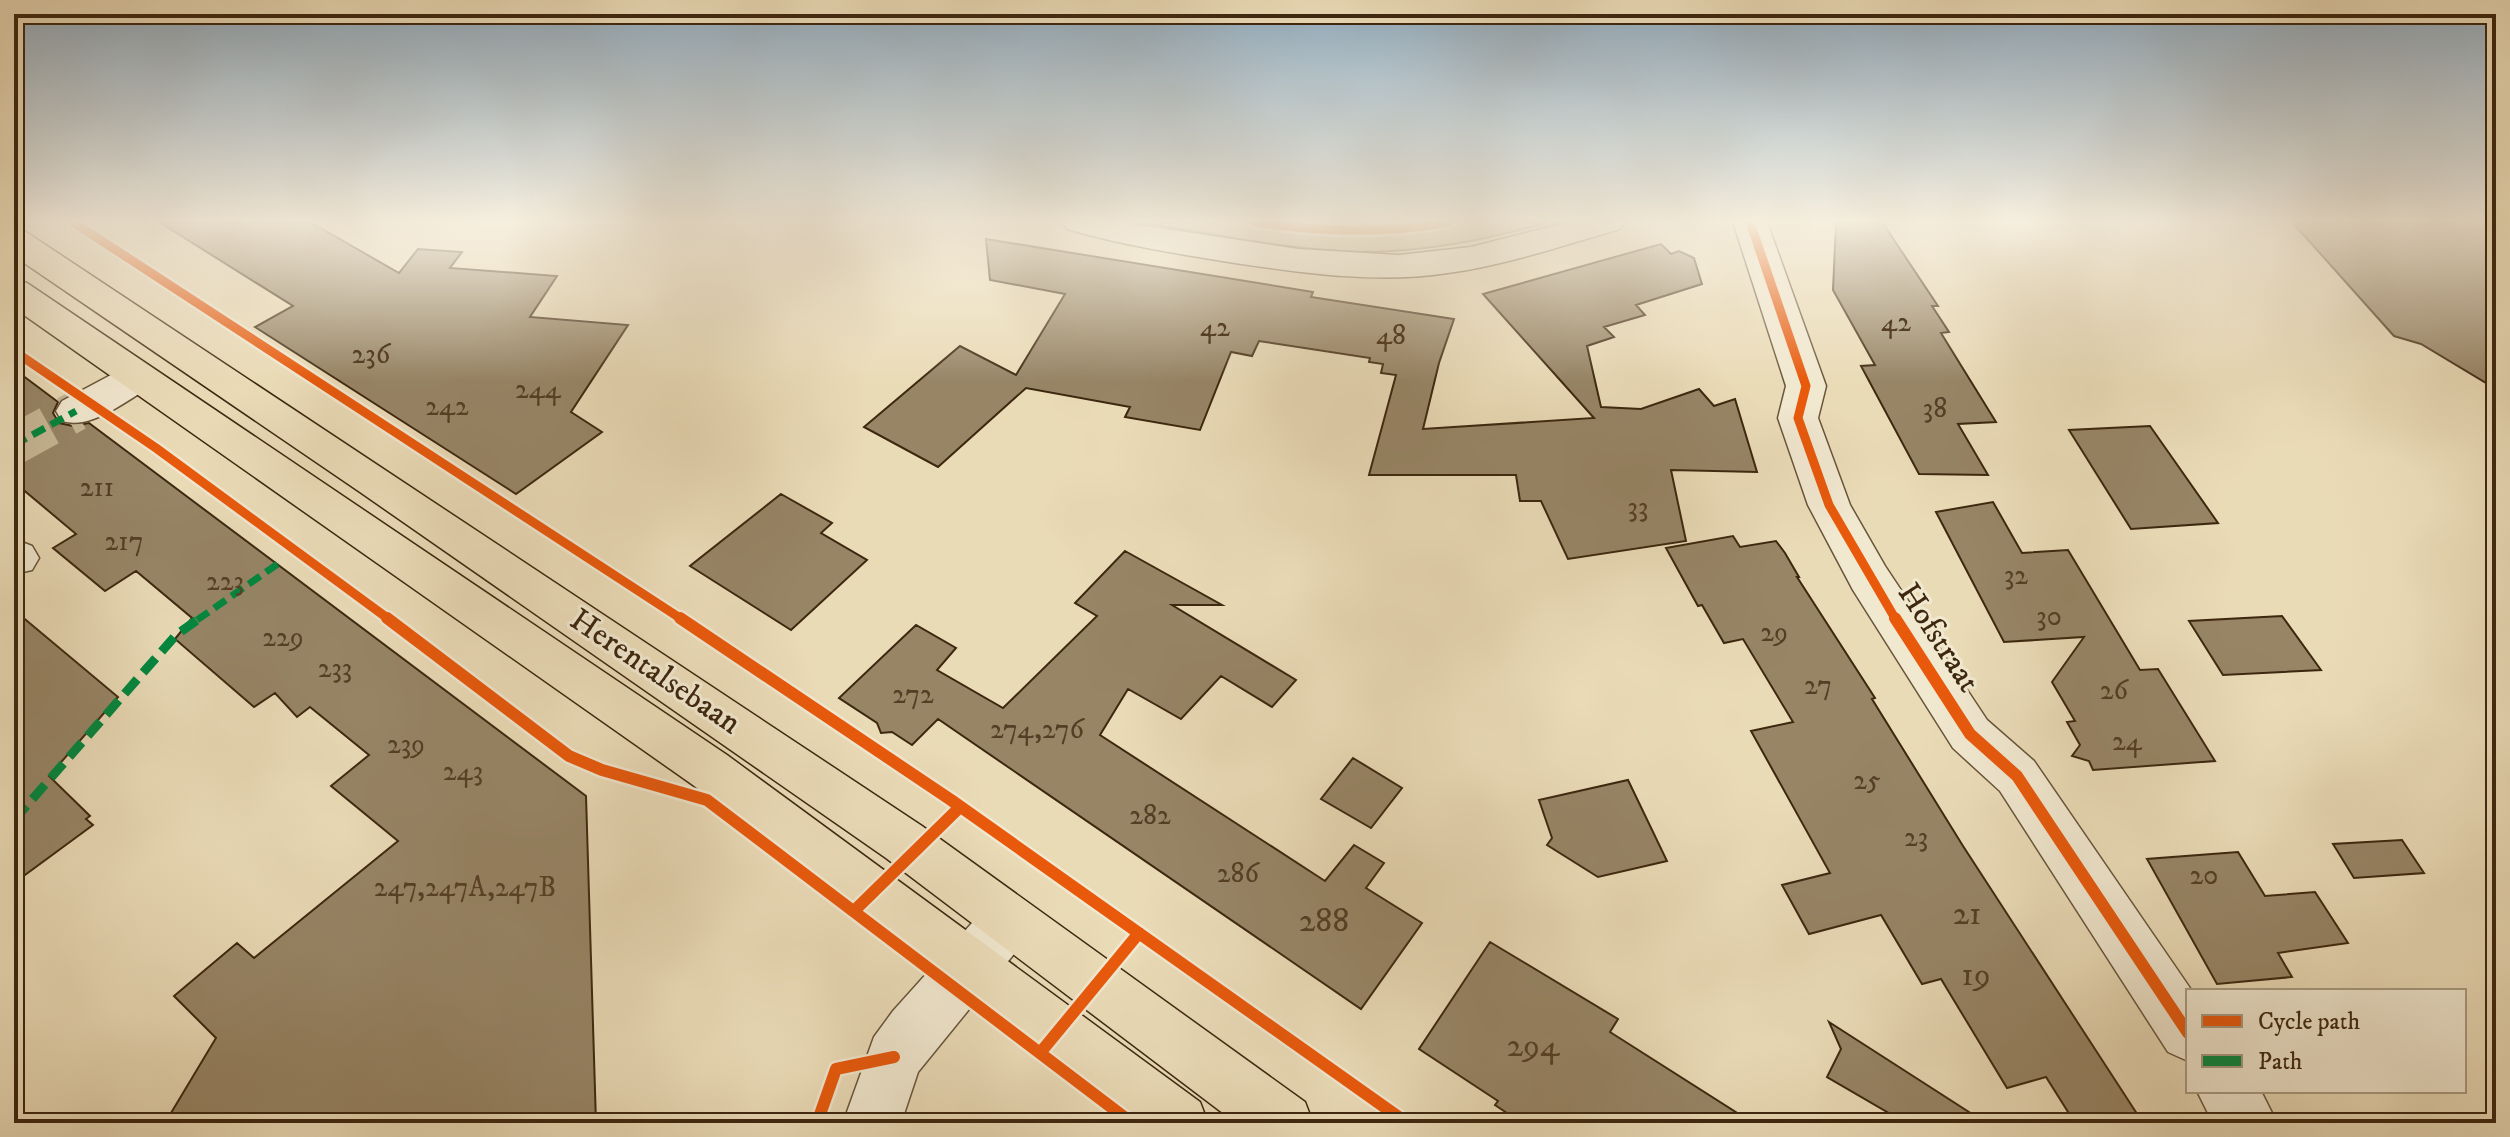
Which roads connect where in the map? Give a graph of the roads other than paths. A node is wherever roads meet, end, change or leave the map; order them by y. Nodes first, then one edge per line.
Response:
1 (67, 275) edge
2 (1768, 275) edge
3 (14, 291) edge
4 (138, 377) junction
5 (76, 411) tunnel mouth
6 (1008, 921) junction
7 (968, 966) junction
8 (2186, 1030) edge
9 (2227, 1093) edge
10 (872, 1123) edge
11 (1179, 1123) edge
12 (1284, 1123) edge
13 (2248, 1123) edge

1 - 6 main road, Herentalsebaan
2 - 8 street, Hofstraat
3 - 4 main road, Herentalsebaan
4 - 5 street
4 - 7 main road, Herentalsebaan
6 - 7 street
6 - 12 main road, Herentalsebaan
7 - 10 street
7 - 11 main road, Herentalsebaan
9 - 13 street

